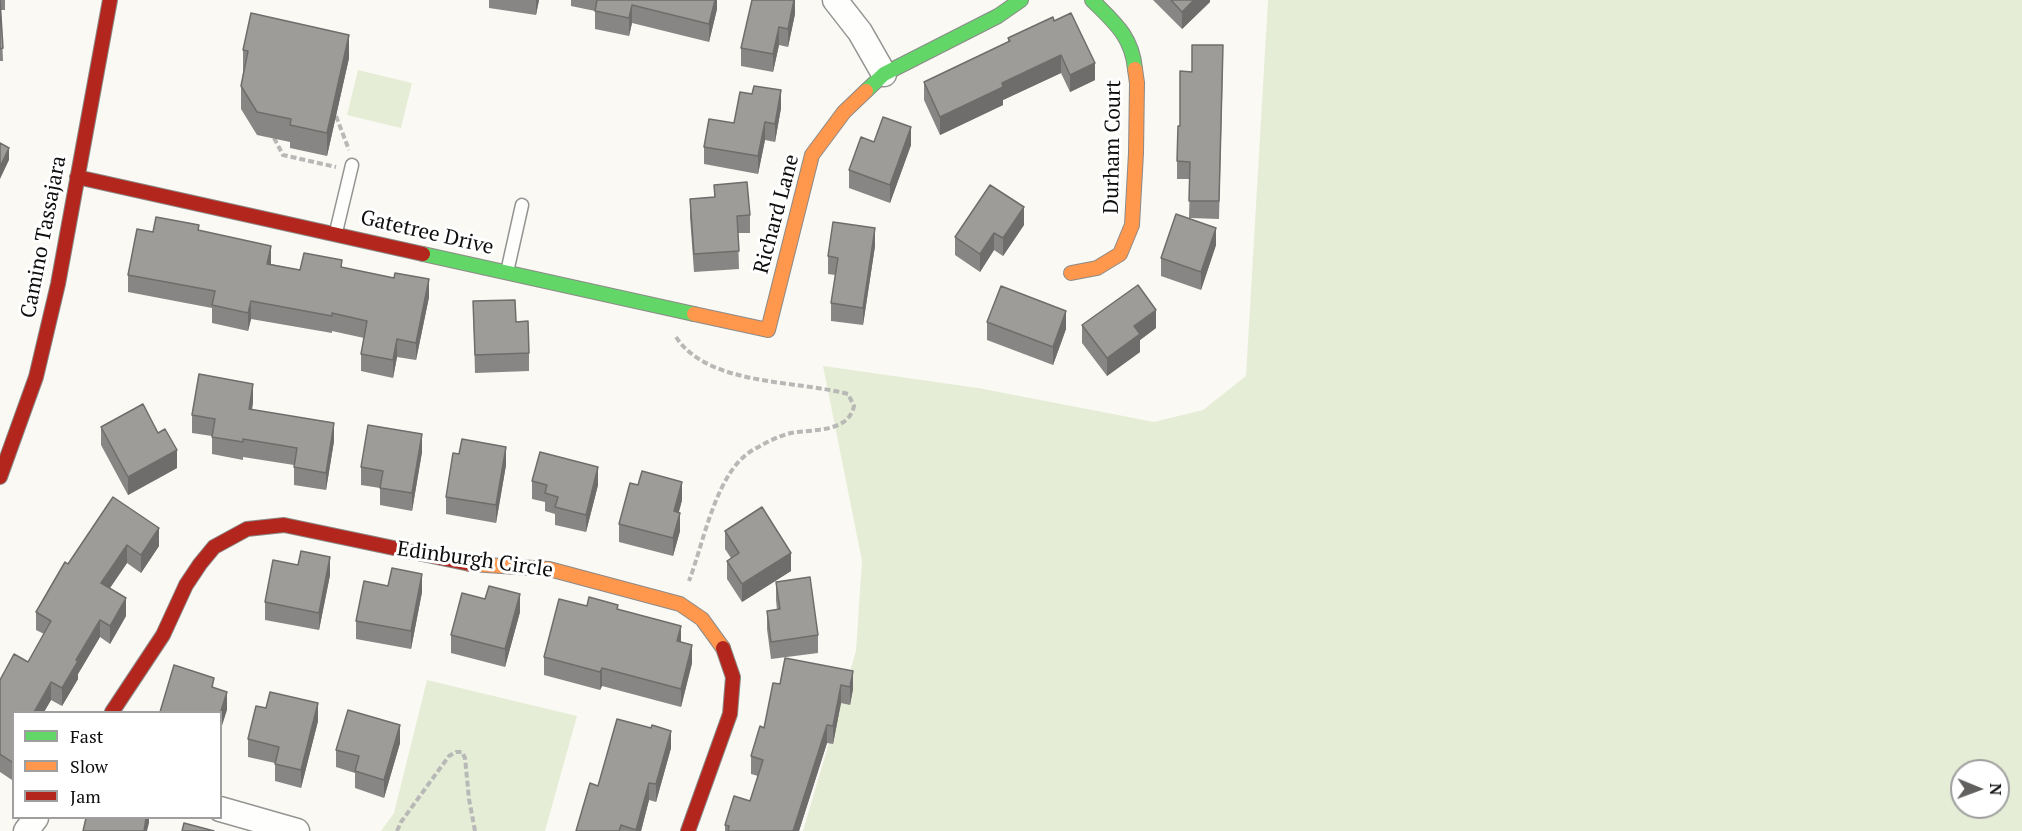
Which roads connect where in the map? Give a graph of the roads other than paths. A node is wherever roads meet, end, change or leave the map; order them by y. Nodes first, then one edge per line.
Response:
1 (110, 0) edge
2 (835, 0) edge
3 (1021, 0) edge
4 (1092, 0) edge
5 (884, 74) junction
6 (352, 168) road end
7 (77, 177) junction
8 (522, 206) dead end
9 (336, 234) junction
10 (507, 273) junction
11 (1071, 273) dead end
12 (768, 330) joint
13 (0, 477) edge
14 (113, 711) edge
15 (222, 810) edge
16 (35, 819) edge
17 (26, 831) edge
18 (297, 831) edge
19 (688, 831) edge

1 - 7 street, Camino Tassajara
2 - 5 street
3 - 5 street, Richard Lane
4 - 11 street, Durham Court
5 - 12 street, Richard Lane
6 - 9 lane
7 - 9 street, Gatetree Drive
7 - 13 street, Camino Tassajara
8 - 10 lane
9 - 10 street, Gatetree Drive
10 - 12 street, Gatetree Drive
14 - 19 street, Edinburgh Circle
15 - 18 street
16 - 17 street

